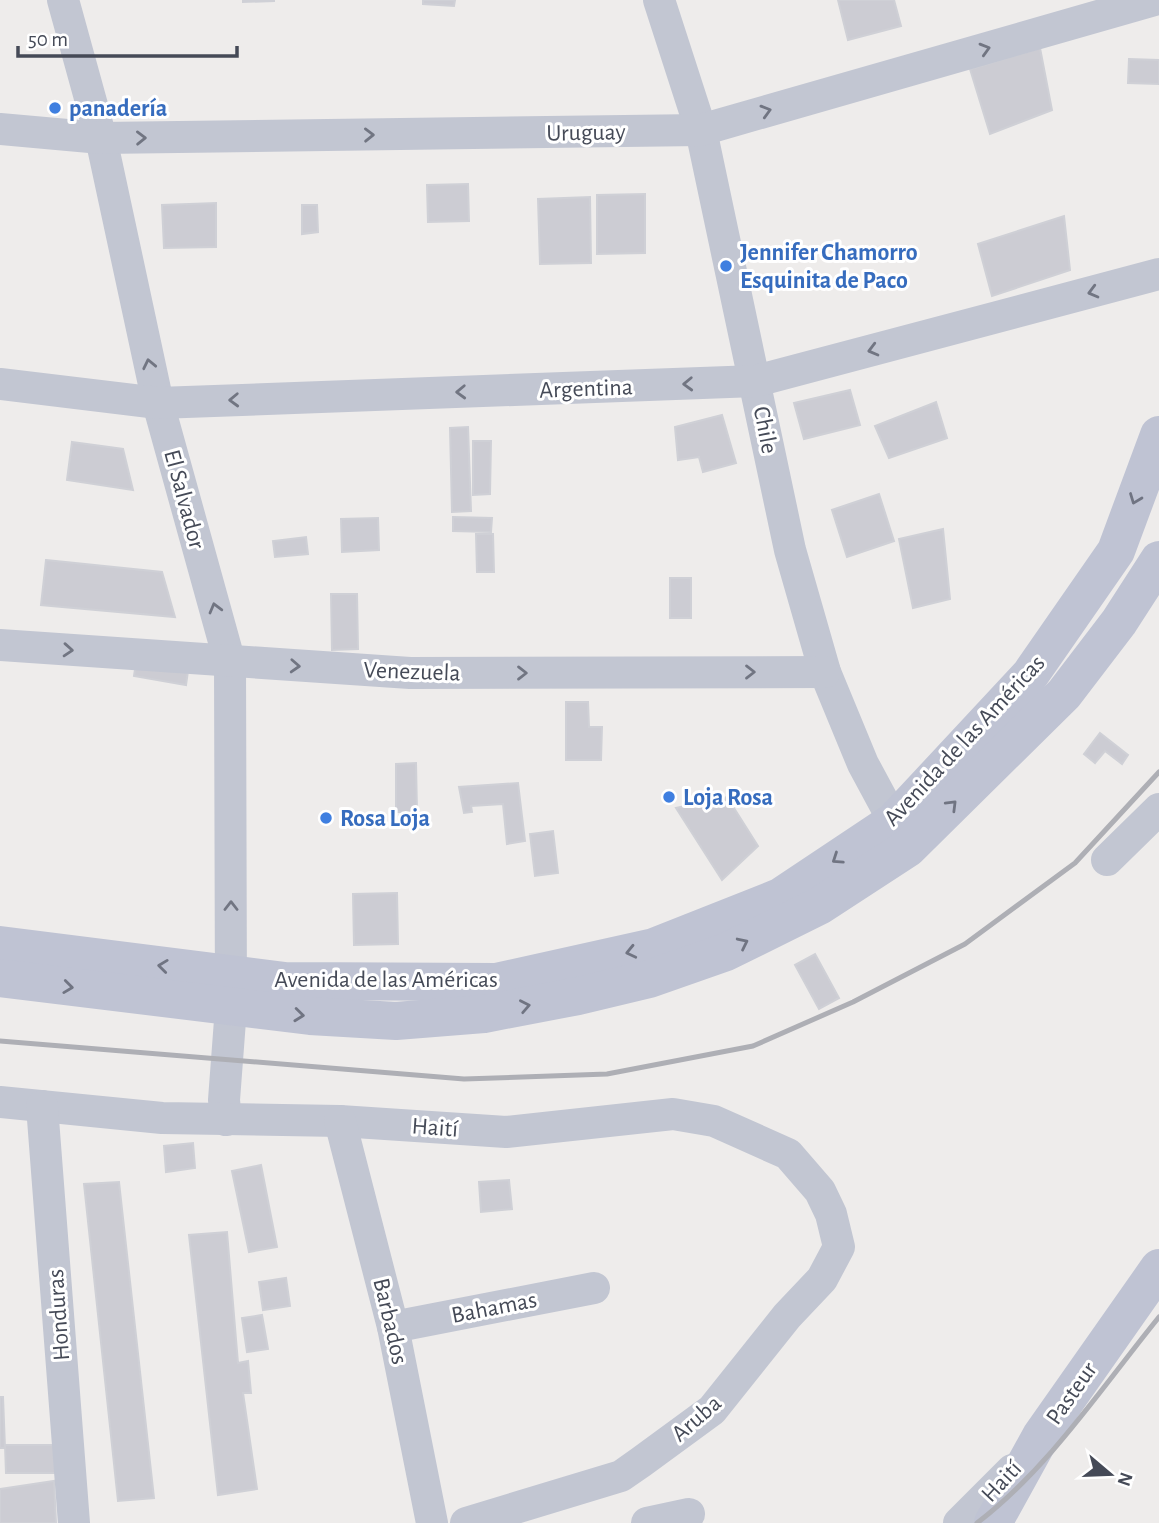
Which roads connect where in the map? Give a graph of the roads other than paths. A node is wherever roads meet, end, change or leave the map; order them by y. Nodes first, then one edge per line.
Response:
1 (63, 0) edge
2 (659, 0) edge
3 (1154, 0) edge
4 (0, 129) edge
5 (701, 130) junction
6 (101, 138) junction
7 (1159, 274) edge
8 (756, 381) junction
9 (0, 384) edge
10 (158, 403) junction
11 (1159, 435) edge
12 (1159, 560) edge
13 (0, 645) edge
14 (230, 663) junction
15 (825, 672) junction
16 (1159, 809) edge
17 (901, 834) junction
18 (1107, 860) dead end
19 (0, 945) edge
20 (0, 978) edge
21 (231, 991) junction
22 (0, 1102) edge
23 (41, 1106) junction
24 (225, 1110) junction
25 (340, 1121) junction
26 (831, 1214) joint
27 (1159, 1268) edge
28 (594, 1288) dead end
29 (393, 1327) junction
30 (1041, 1436) junction
31 (689, 1514) dead end
32 (74, 1523) edge
33 (432, 1523) edge
34 (466, 1523) edge
35 (647, 1523) edge
36 (959, 1523) edge
37 (993, 1523) edge

1 - 6 street, El Salvador
2 - 5 street, Chile
5 -> 3 street, Uruguay
4 - 6 street, Uruguay
6 -> 5 street, Uruguay
5 - 8 street, Chile
10 -> 6 street, El Salvador
7 -> 8 street, Argentina
8 -> 10 street, Argentina
8 - 15 street, Chile
9 - 10 street, Argentina
14 -> 10 street, El Salvador
11 -> 17 street, Avenida de las Américas
17 -> 12 street, Avenida de las Américas
13 -> 14 street, Venezuela
14 -> 15 street, Venezuela
21 -> 14 street, El Salvador
15 - 17 street, Chile
16 - 18 street
17 - 21 street, Avenida de las Américas
21 -> 19 street, Avenida de las Américas
20 -> 21 street, Avenida de las Américas
21 - 24 street, El Salvador
22 - 23 street, Haití
23 - 24 street, Haití
23 - 32 street, Honduras
24 - 25 street, Haití
25 - 26 street, Haití
25 - 29 street, Barbados
26 - 34 street, Aruba
27 - 30 street, Pasteur
28 - 29 street, Bahamas
29 - 33 street, Barbados
30 - 36 street, Haití
30 - 37 street, Pasteur
31 - 35 street

